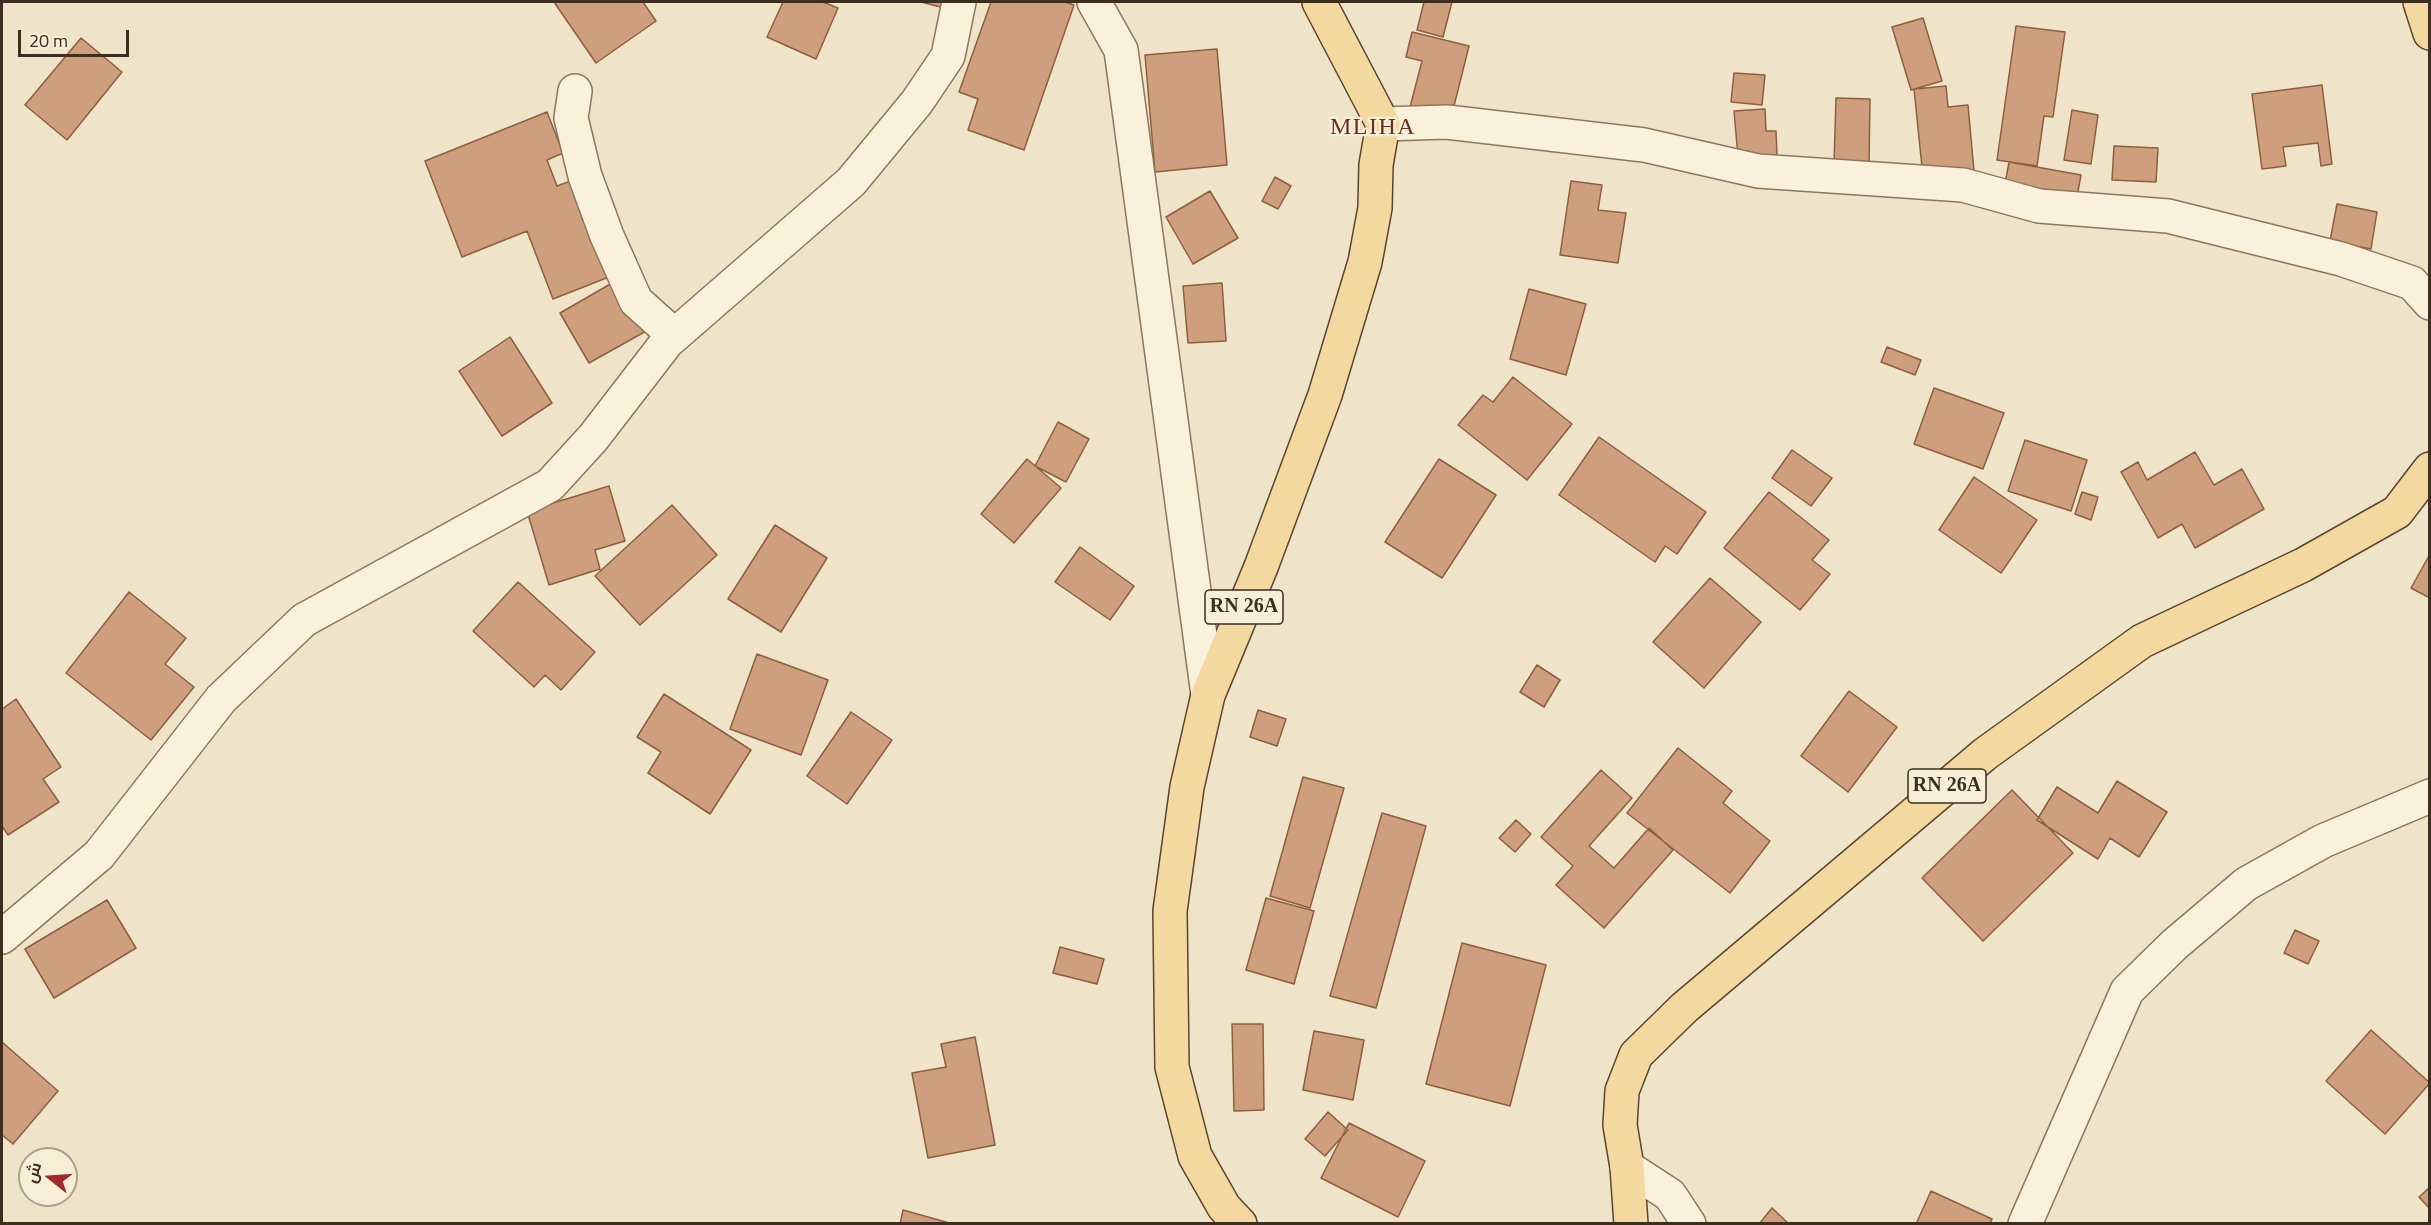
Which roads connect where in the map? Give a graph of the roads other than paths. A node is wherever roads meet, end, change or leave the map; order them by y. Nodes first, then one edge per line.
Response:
1 (959, 2) edge
2 (1094, 2) edge
3 (1318, 2) edge
4 (2420, 2) edge
5 (2430, 33) edge
6 (575, 91) dead end
7 (1383, 124) junction
8 (2430, 303) edge
9 (674, 335) junction
10 (2430, 469) edge
11 (1208, 695) junction
12 (2430, 796) edge
13 (2, 937) edge
14 (1627, 1167) junction
15 (1240, 1224) edge
16 (1631, 1224) edge
17 (1689, 1224) edge
18 (2025, 1224) edge

1 - 9 street
2 - 11 street
3 - 7 main road
4 - 5 main road
6 - 9 street
7 - 8 street
7 - 11 main road, RN 26A
9 - 13 street
10 - 14 main road, RN 26A
11 - 15 main road, RN 26A
12 - 18 street
14 - 16 main road, RN 26A
14 - 17 street

